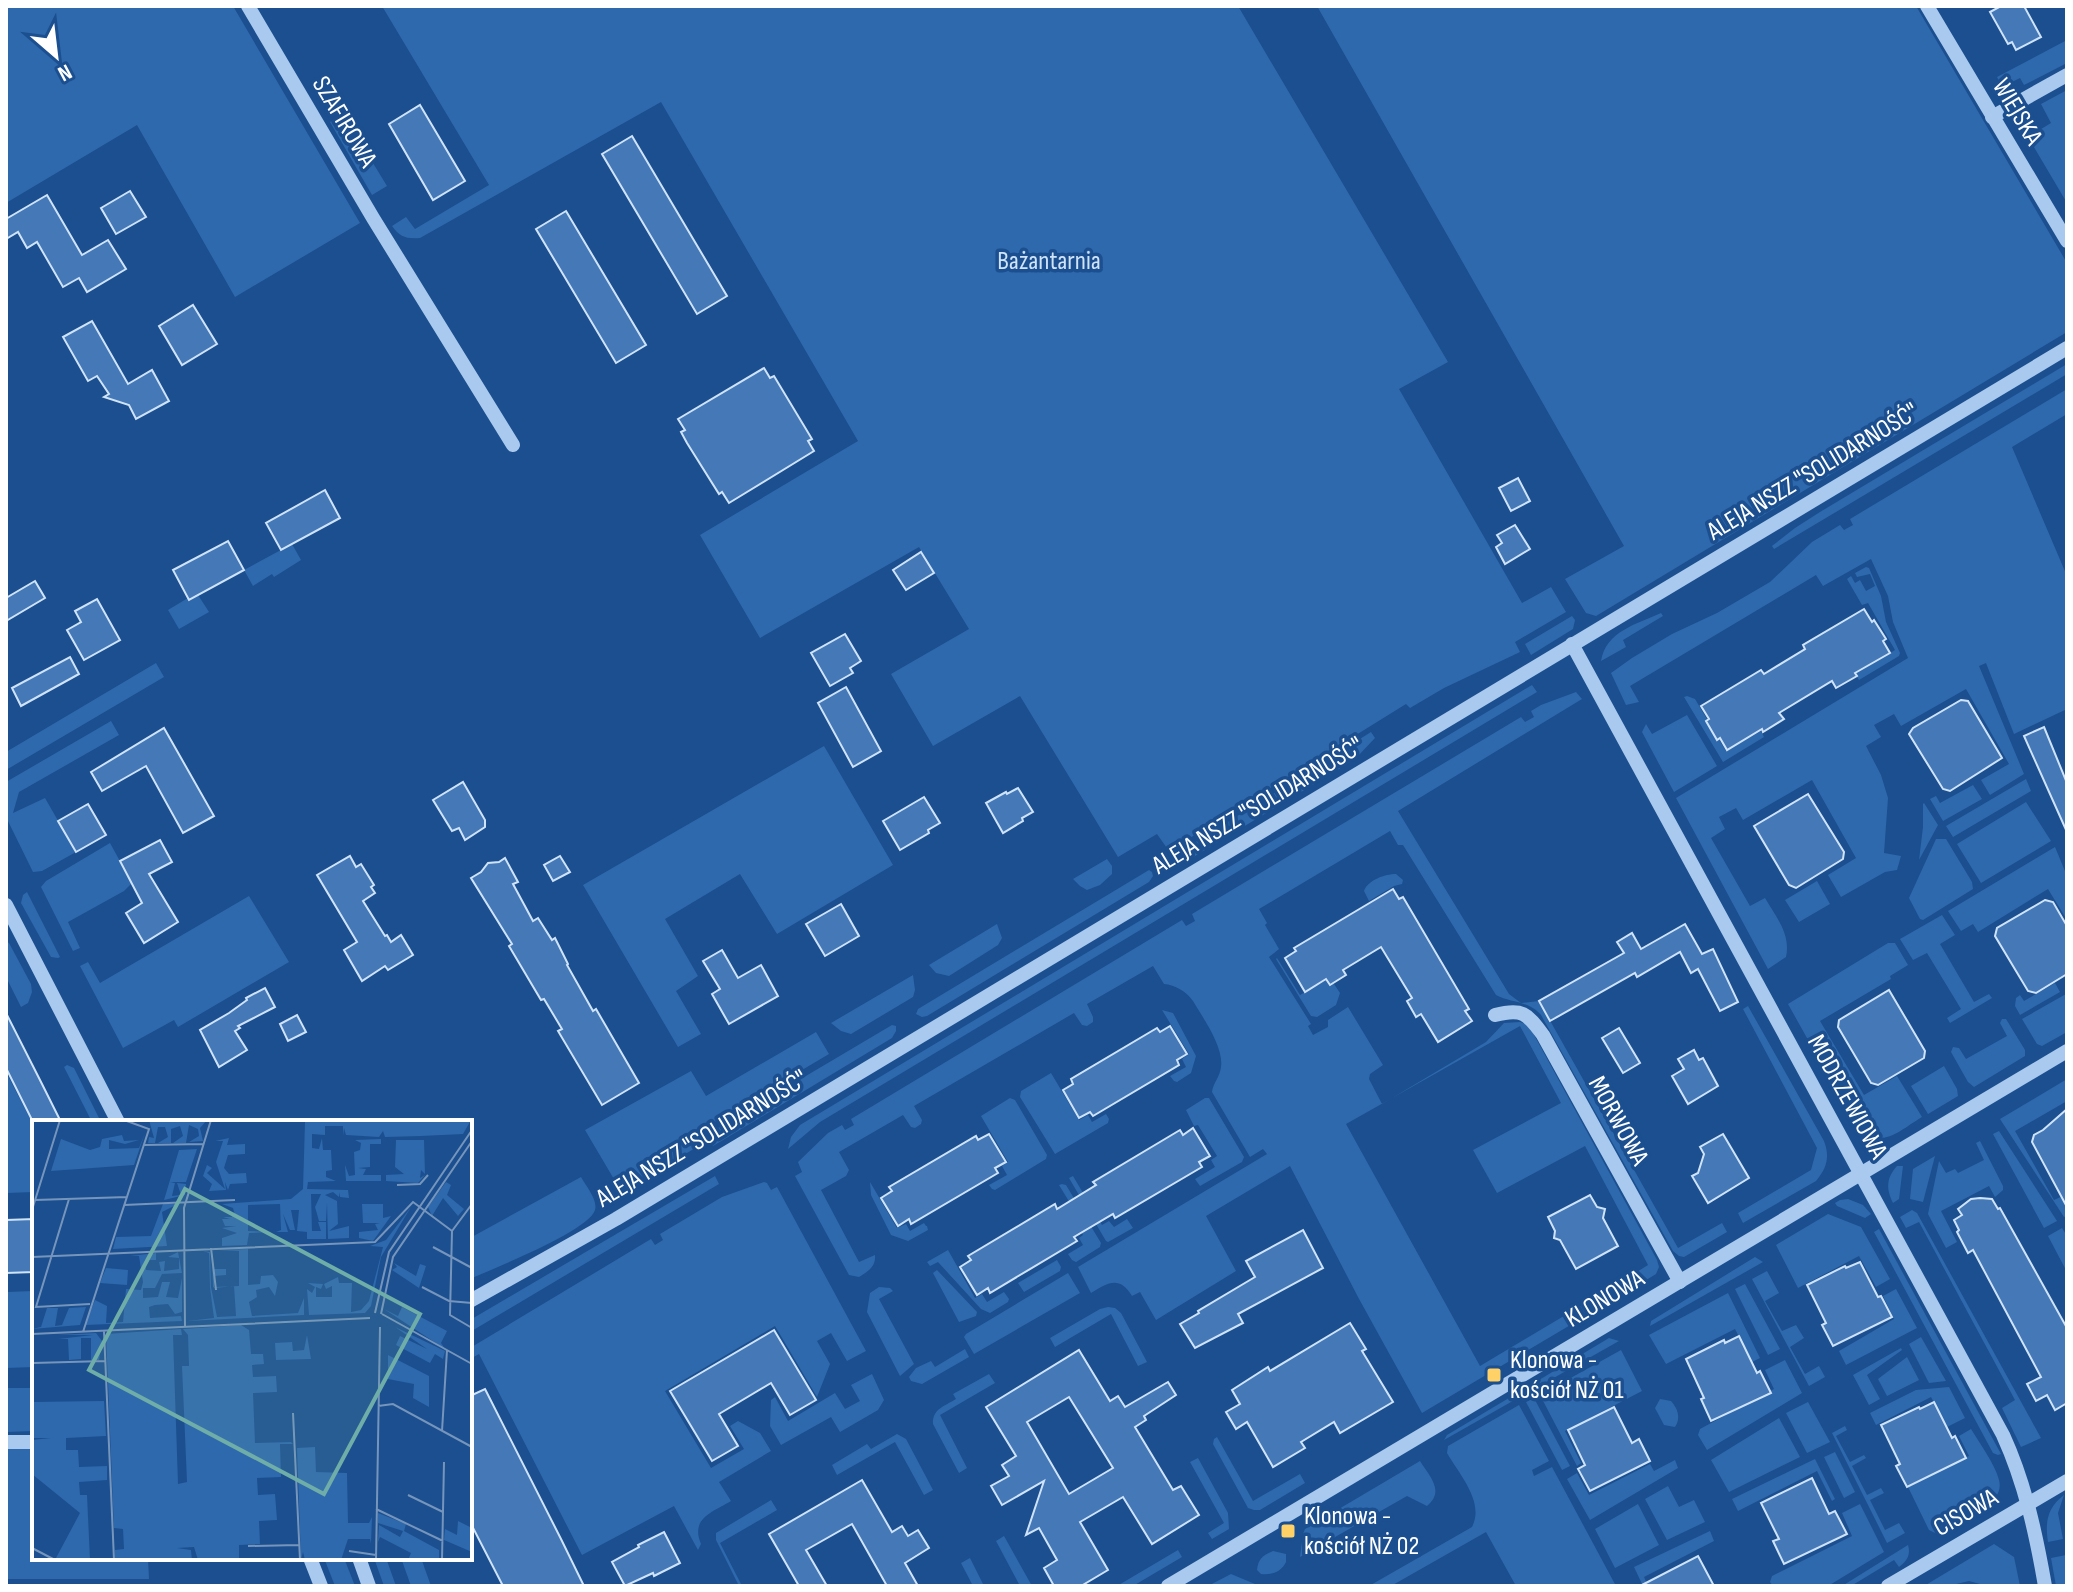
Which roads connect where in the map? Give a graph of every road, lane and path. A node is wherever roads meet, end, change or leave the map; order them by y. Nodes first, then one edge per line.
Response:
1 (248, 6) edge
2 (1927, 6) edge
3 (2067, 75) edge
4 (1992, 117) junction
5 (2067, 241) edge
6 (2067, 348) edge
7 (513, 445) dead end
8 (1572, 644) junction
9 (6, 905) edge
10 (1495, 1015) dead end
11 (2067, 1051) edge
12 (117, 1120) edge
13 (1862, 1175) junction
14 (1680, 1282) junction
15 (472, 1300) edge
16 (6, 1442) edge
17 (32, 1442) edge
18 (2067, 1481) edge
19 (2028, 1504) junction
20 (311, 1560) edge
21 (360, 1560) edge
22 (321, 1586) edge
23 (369, 1586) edge
24 (1168, 1586) edge
25 (1888, 1586) edge
26 (2045, 1586) edge

1 - 7 street, SZAFIROWA
2 - 4 street, WIEJSKA
3 - 4 street
4 - 5 street, WIEJSKA
6 - 8 street, ALEJA NSZZ "SOLIDARNOŚĆ"
8 - 13 street, MODRZEWIOWA
8 - 15 street, ALEJA NSZZ "SOLIDARNOŚĆ"
9 - 12 street
10 - 14 street, MORWOWA
11 - 13 street, KLONOWA
13 - 14 street, KLONOWA
13 - 19 street, MODRZEWIOWA
14 - 24 street, KLONOWA
16 - 17 street
18 - 19 street, CISOWA
19 - 25 street, CISOWA
19 - 26 street, MODRZEWIOWA
20 - 22 street
21 - 23 street

